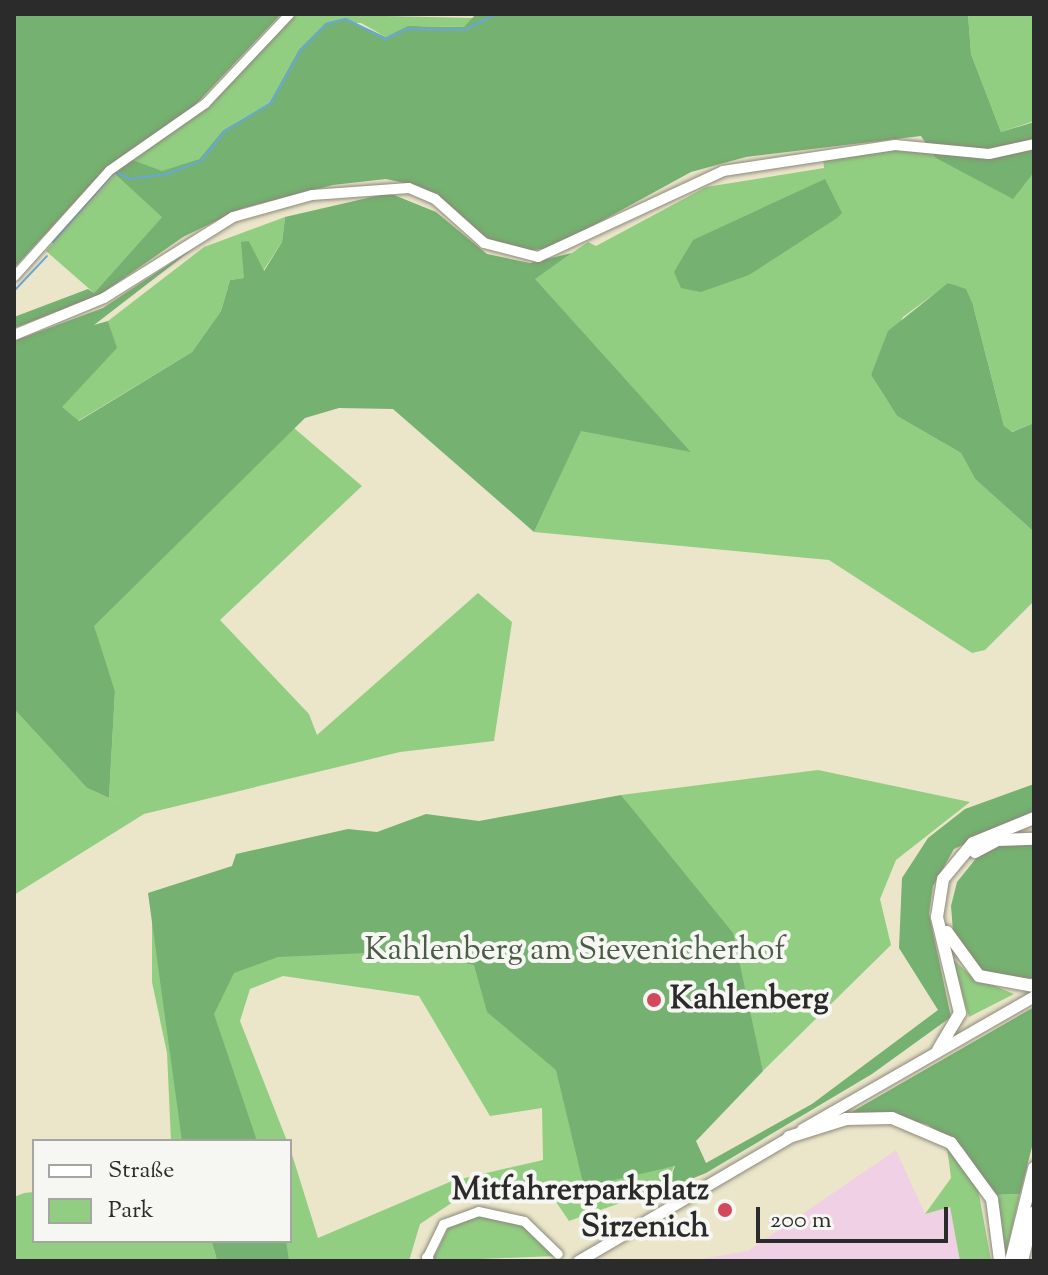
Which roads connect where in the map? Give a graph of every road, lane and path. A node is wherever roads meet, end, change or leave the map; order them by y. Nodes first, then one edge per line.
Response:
1 (289, 14) edge
2 (1034, 144) edge
3 (14, 276) edge
4 (14, 335) edge
5 (1034, 818) edge
6 (1034, 839) edge
7 (1034, 986) edge
8 (1034, 996) edge
9 (938, 1050) junction
10 (789, 1137) junction
11 (1034, 1168) edge
12 (1034, 1212) edge
13 (558, 1254) dead end
14 (427, 1260) edge
15 (578, 1261) edge
16 (1000, 1261) edge
17 (1011, 1261) edge
18 (1022, 1261) edge

1 - 3 street
2 - 4 main road
5 - 9 highway
6 - 7 highway
8 - 9 main road
9 - 10 main road
10 - 15 main road
10 - 16 highway
11 - 17 highway
12 - 18 highway
13 - 14 street

